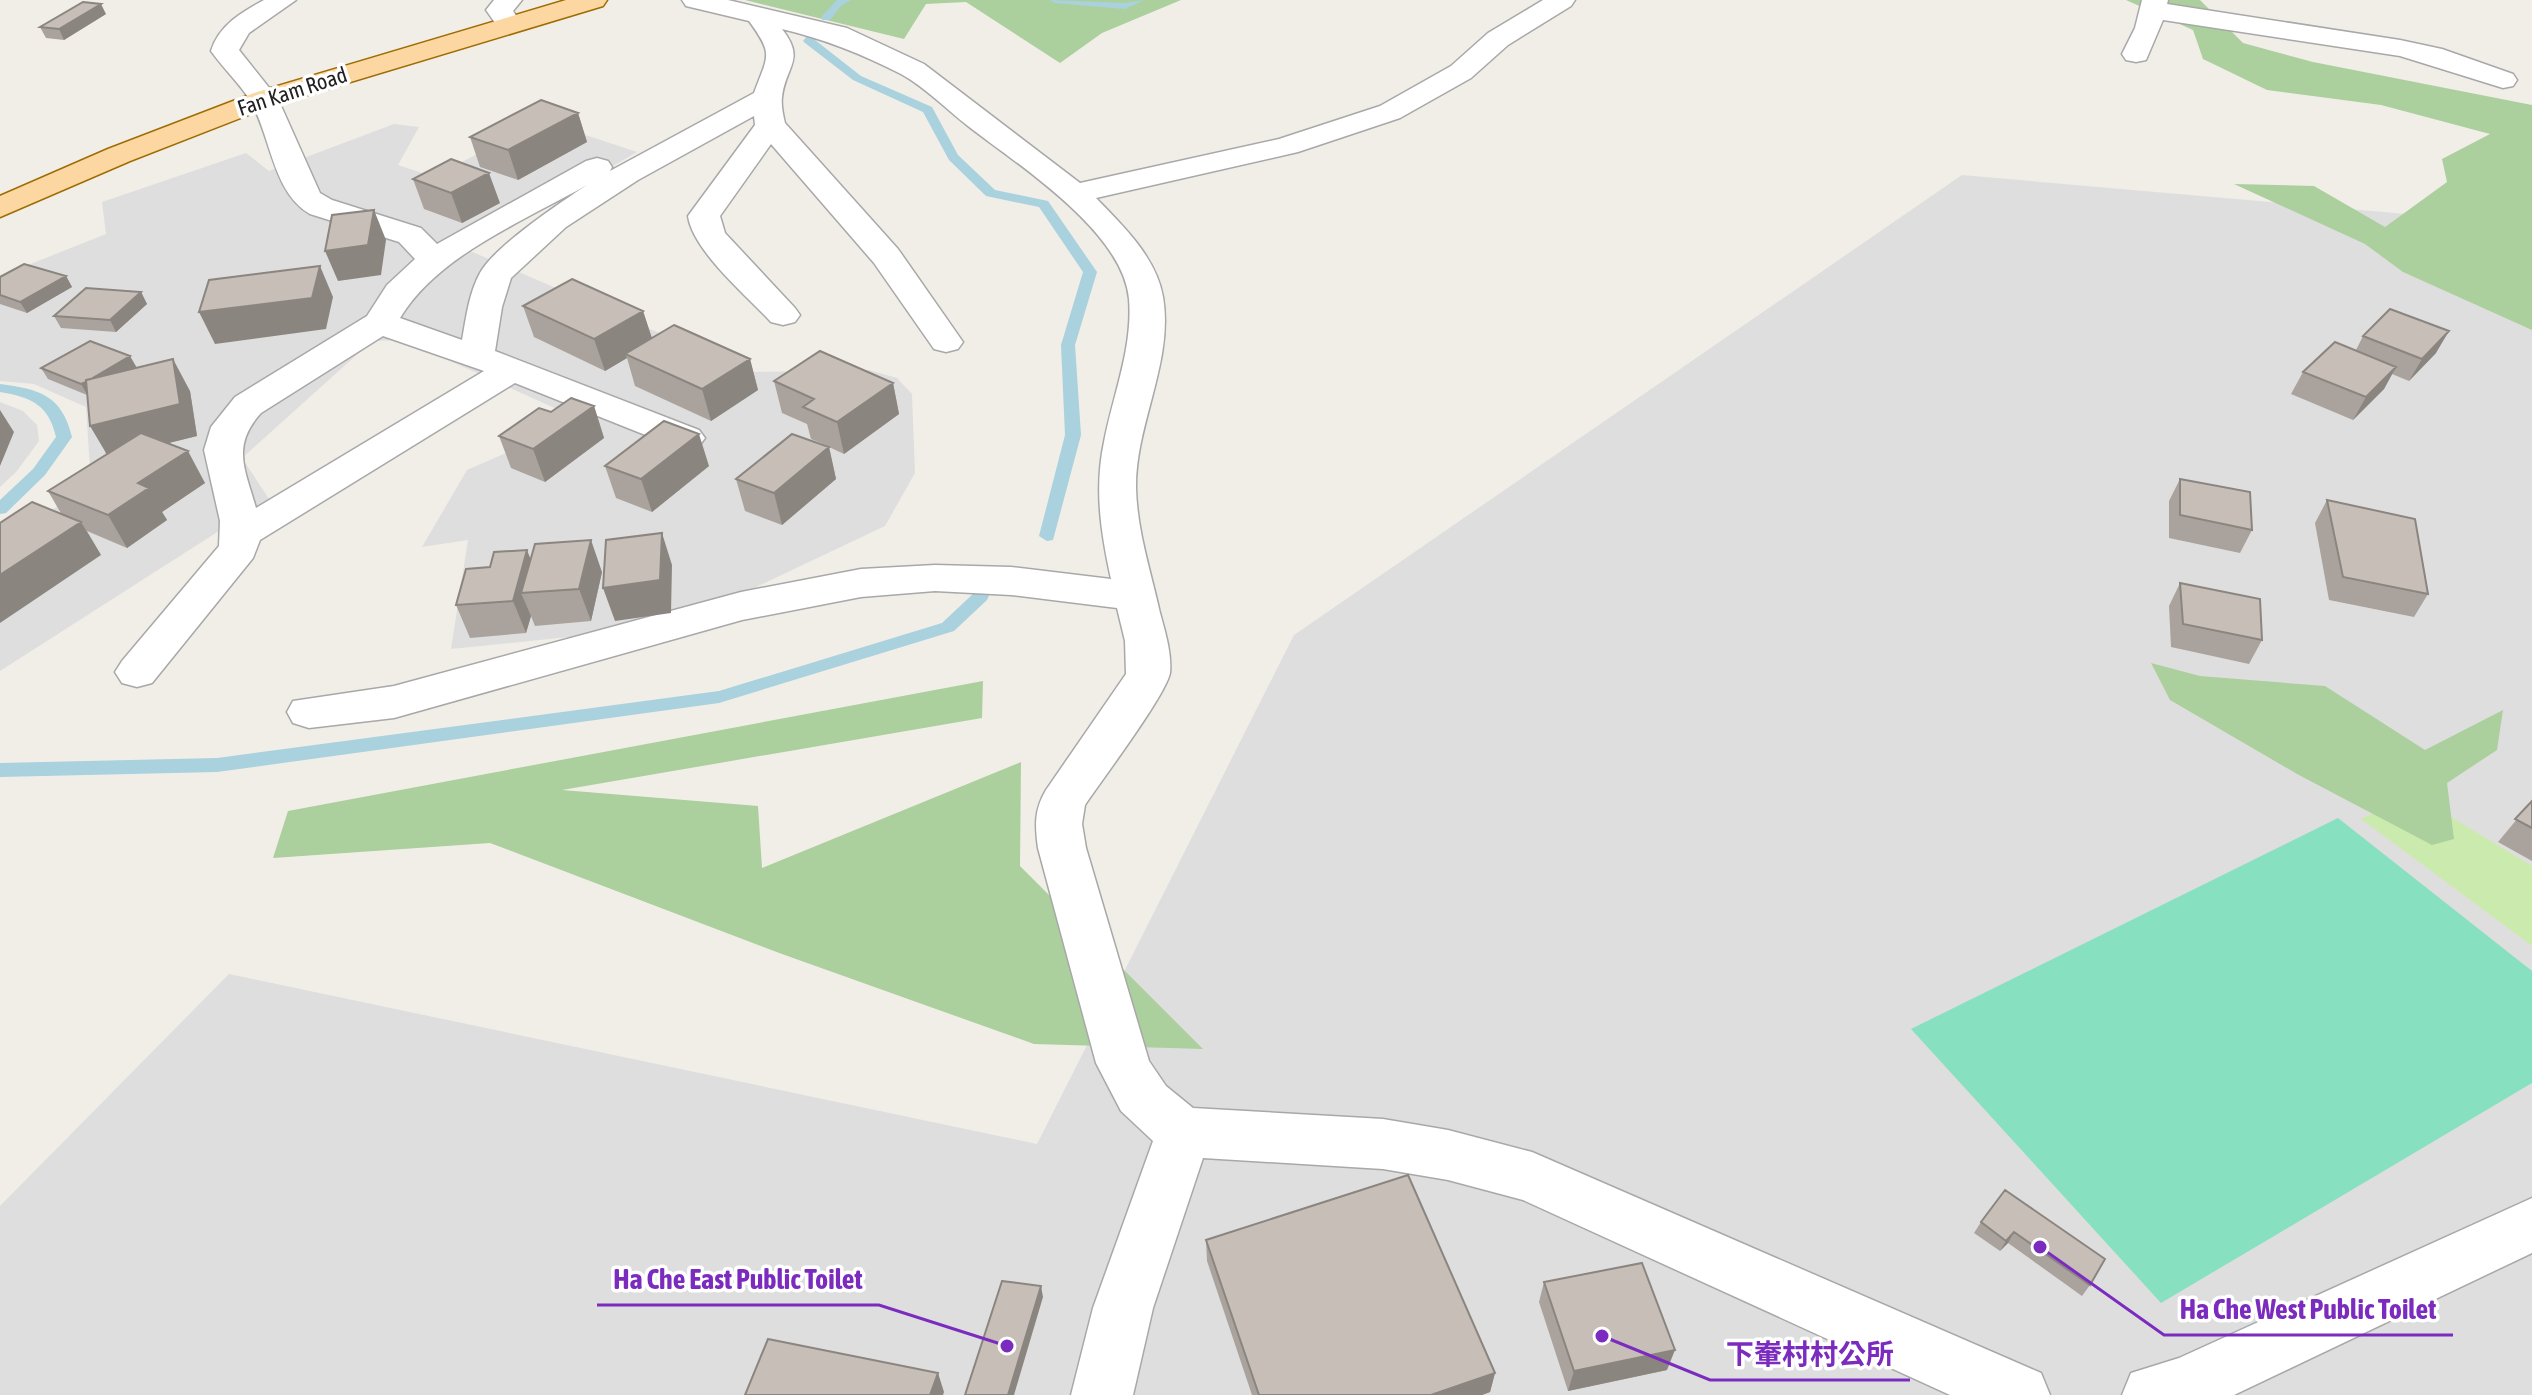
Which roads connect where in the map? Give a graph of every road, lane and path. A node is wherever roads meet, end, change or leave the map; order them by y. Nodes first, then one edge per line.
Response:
1 (283, 0) edge
2 (594, 0) edge
3 (695, 0) edge
4 (1562, 0) edge
5 (2154, 5) edge
6 (509, 12) edge
7 (759, 16) junction
8 (2136, 54) dead end
9 (2503, 80) dead end
10 (264, 99) junction
11 (769, 111) junction
12 (597, 167) dead end
13 (1074, 194) junction
14 (0, 208) edge
15 (434, 259) junction
16 (783, 315) dead end
17 (380, 323) junction
18 (946, 342) dead end
19 (476, 356) junction
20 (512, 369) junction
21 (686, 438) edge
22 (243, 533) junction
23 (1136, 596) junction
24 (137, 672) dead end
25 (309, 712) dead end
26 (1184, 1132) junction
27 (2532, 1225) edge
28 (1102, 1395) edge
29 (2019, 1395) edge
30 (2153, 1395) edge

1 - 10 street
2 - 6 main road, Fan Kam Road
3 - 7 street
4 - 13 street
5 - 8 street
5 - 9 street
6 - 10 main road, Fan Kam Road
7 - 11 street
7 - 13 street
10 - 14 main road, Fan Kam Road
10 - 15 street
11 - 16 street
11 - 18 street
11 - 19 street
12 - 15 street
13 - 23 street
15 - 17 street
17 - 19 street
17 - 22 street
19 - 20 street
20 - 21 street
20 - 22 street
22 - 24 street
23 - 25 street
23 - 26 street
26 - 28 street
26 - 29 street
27 - 30 street

